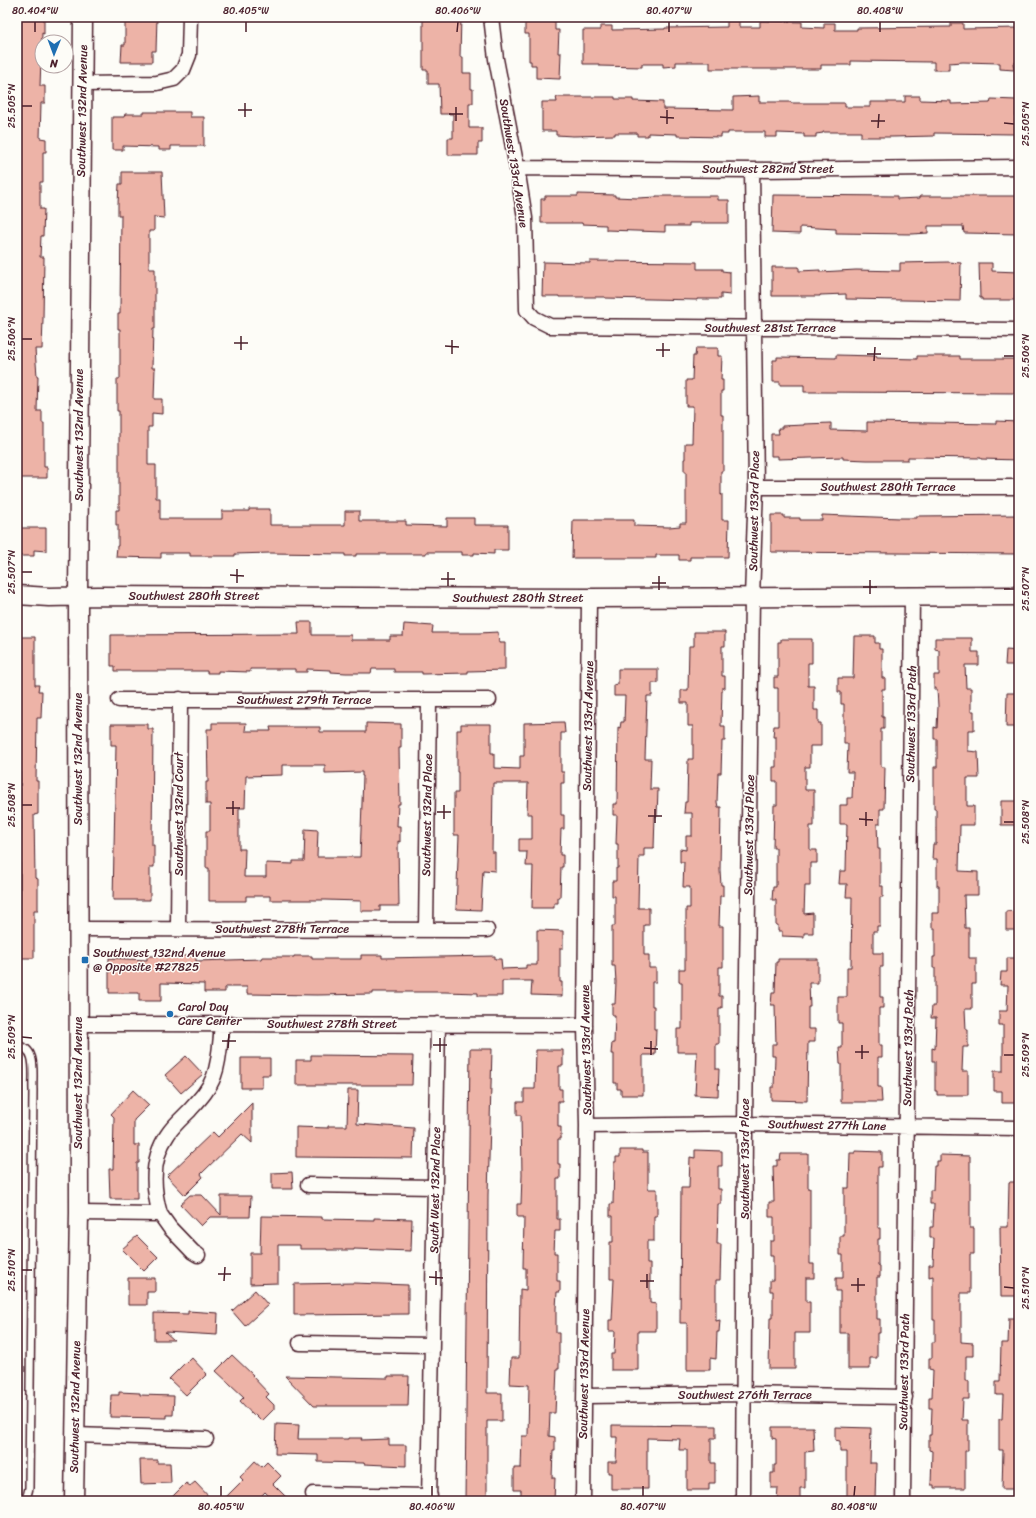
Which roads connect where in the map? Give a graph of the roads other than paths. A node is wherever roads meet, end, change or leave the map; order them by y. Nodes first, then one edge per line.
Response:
1 (83, 17) edge
2 (190, 17) edge
3 (491, 17) edge
4 (82, 84) junction
5 (1019, 167) edge
6 (517, 168) junction
7 (752, 170) junction
8 (527, 310) joint
9 (754, 328) junction
10 (1019, 330) edge
11 (756, 487) junction
12 (1019, 487) edge
13 (17, 595) edge
14 (78, 596) junction
15 (912, 596) junction
16 (1019, 596) edge
17 (752, 597) junction
18 (589, 598) junction
19 (180, 699) junction
20 (119, 700) dead end
21 (489, 700) dead end
22 (429, 701) junction
23 (178, 928) junction
24 (78, 929) junction
25 (426, 930) junction
26 (487, 930) dead end
27 (78, 1024) junction
28 (438, 1024) junction
29 (585, 1024) junction
30 (222, 1025) junction
31 (17, 1046) edge
32 (745, 1124) junction
33 (587, 1126) junction
34 (907, 1126) junction
35 (1019, 1128) edge
36 (308, 1185) dead end
37 (435, 1187) junction
38 (79, 1213) junction
39 (160, 1214) junction
40 (198, 1255) dead end
41 (300, 1343) dead end
42 (432, 1345) junction
43 (743, 1394) junction
44 (585, 1396) junction
45 (905, 1398) junction
46 (74, 1435) junction
47 (206, 1439) dead end
48 (313, 1494) dead end
49 (430, 1499) edge
50 (22, 1501) edge
51 (74, 1501) edge
52 (583, 1501) edge
53 (743, 1501) edge
54 (903, 1501) edge

1 - 4 street, Southwest 132nd Avenue
2 - 4 street
3 - 6 street, Southwest 133rd Avenue
4 - 14 street, Southwest 132nd Avenue
5 - 7 street, Southwest 282nd Street
6 - 7 street, Southwest 282nd Street
6 - 8 street, Southwest 133rd Avenue
7 - 9 street, Southwest 133rd Place
8 - 9 street, Southwest 281st Terrace
9 - 10 street, Southwest 281st Terrace
9 - 11 street, Southwest 133rd Place
11 - 12 street, Southwest 280th Terrace
11 - 17 street, Southwest 133rd Place
13 - 14 street, Southwest 280th Street
14 - 18 street, Southwest 280th Street
14 - 24 street, Southwest 132nd Avenue
15 - 16 street, Southwest 280th Street
15 - 17 street, Southwest 280th Street
15 - 34 street, Southwest 133rd Path
17 - 18 street, Southwest 280th Street
17 - 32 street, Southwest 133rd Place
18 - 29 street, Southwest 133rd Avenue
19 - 20 street, Southwest 279th Terrace
19 - 22 street, Southwest 279th Terrace
19 - 23 street, Southwest 132nd Court
21 - 22 street, Southwest 279th Terrace
22 - 25 street, Southwest 132nd Place
23 - 24 street, Southwest 278th Terrace
23 - 25 street, Southwest 278th Terrace
24 - 27 street, Southwest 132nd Avenue
25 - 26 street, Southwest 278th Terrace
27 - 30 street, Southwest 278th Street
27 - 38 street, Southwest 132nd Avenue
28 - 29 street, Southwest 278th Street
28 - 30 street, Southwest 278th Street
28 - 37 street, South West 132nd Place
29 - 33 street, Southwest 133rd Avenue
30 - 39 street
31 - 50 lane
32 - 33 street, Southwest 277th Lane
32 - 34 street, Southwest 277th Lane
32 - 43 street, Southwest 133rd Place
33 - 44 street, Southwest 133rd Avenue
34 - 35 street, Southwest 277th Lane
34 - 45 street, Southwest 133rd Path
36 - 37 street
37 - 42 street, South West 132nd Place
38 - 39 street
38 - 46 street, Southwest 132nd Avenue
39 - 40 street
41 - 42 street
42 - 49 street, South West 132nd Place
43 - 44 street, Southwest 276th Terrace
43 - 45 street, Southwest 276th Terrace
43 - 53 street, Southwest 133rd Place
44 - 52 street, Southwest 133rd Avenue
45 - 54 street, Southwest 133rd Path
46 - 47 street
46 - 51 street, Southwest 132nd Avenue
48 - 49 street

